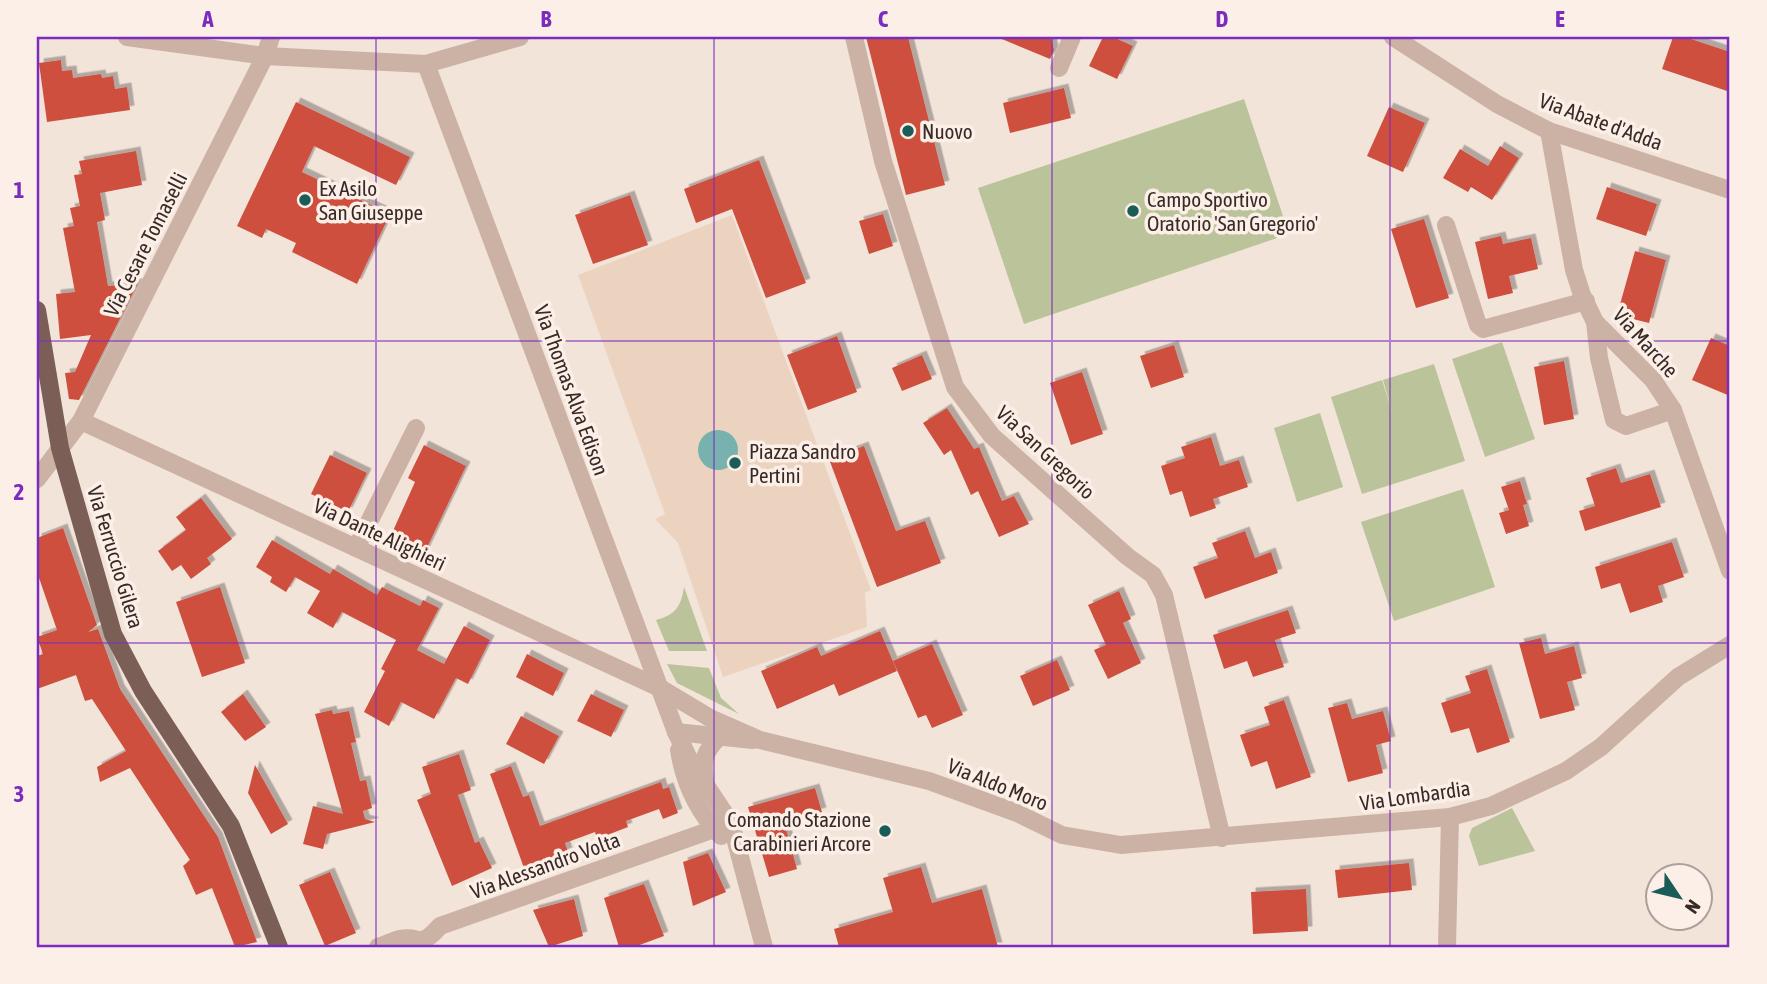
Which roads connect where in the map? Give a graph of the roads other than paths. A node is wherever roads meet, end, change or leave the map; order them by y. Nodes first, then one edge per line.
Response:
1 (127, 37) edge
2 (271, 37) edge
3 (520, 37) edge
4 (853, 37) edge
5 (1072, 37) edge
6 (1393, 37) edge
7 (265, 56) junction
8 (426, 64) junction
9 (1059, 68) dead end
10 (1549, 131) junction
11 (1730, 190) edge
12 (1446, 225) dead end
13 (1586, 302) junction
14 (37, 310) edge
15 (1595, 322) junction
16 (1673, 410) junction
17 (81, 421) junction
18 (416, 428) dead end
19 (60, 448) junction
20 (37, 479) edge
21 (356, 548) junction
22 (1730, 571) edge
23 (1730, 645) edge
24 (660, 688) junction
25 (676, 732) junction
26 (718, 738) junction
27 (760, 740) junction
28 (705, 781) junction
29 (1450, 817) junction
30 (723, 826) junction
31 (1222, 838) junction
32 (279, 947) edge
33 (378, 947) edge
34 (764, 947) edge
35 (1447, 947) edge

1 - 7 street
2 - 7 street, Via Cesare Tomaselli
3 - 8 street
4 - 31 street, Via San Gregorio
5 - 9 street
6 - 10 street, Via Abate d'Adda
7 - 8 street
7 - 17 street, Via Cesare Tomaselli
8 - 24 street, Via Thomas Alva Edison
10 - 11 street, Via Abate d'Adda
10 - 13 street, Via Marche
12 - 13 street, Via Marche
13 - 15 street, Via Marche
14 - 19 main road, Via Ferruccio Gilera
15 - 16 street, Via Marche
15 - 16 street
16 - 22 street, Via Marche
17 - 19 street, Via Cesare Tomaselli
17 - 21 street, Via Dante Alighieri
18 - 21 street
19 - 20 street, Via Cesare Tomaselli
19 - 32 main road, Via Ferruccio Gilera
21 - 24 street, Via Dante Alighieri
23 - 29 street, Via Lombardia
24 - 25 street, Via Thomas Alva Edison
24 - 27 street, Via Aldo Moro
25 - 26 street, Via Aldo Moro
25 - 28 street, Via Thomas Alva Edison
25 - 30 street, Via Thomas Alva Edison
26 - 27 street, Via Aldo Moro
26 - 28 street
27 - 31 street, Via Aldo Moro
28 - 30 street, Via Thomas Alva Edison
29 - 31 street, Via Lombardia
29 - 35 street
30 - 33 street, Via Alessandro Volta
30 - 34 street, Via Thomas Alva Edison

